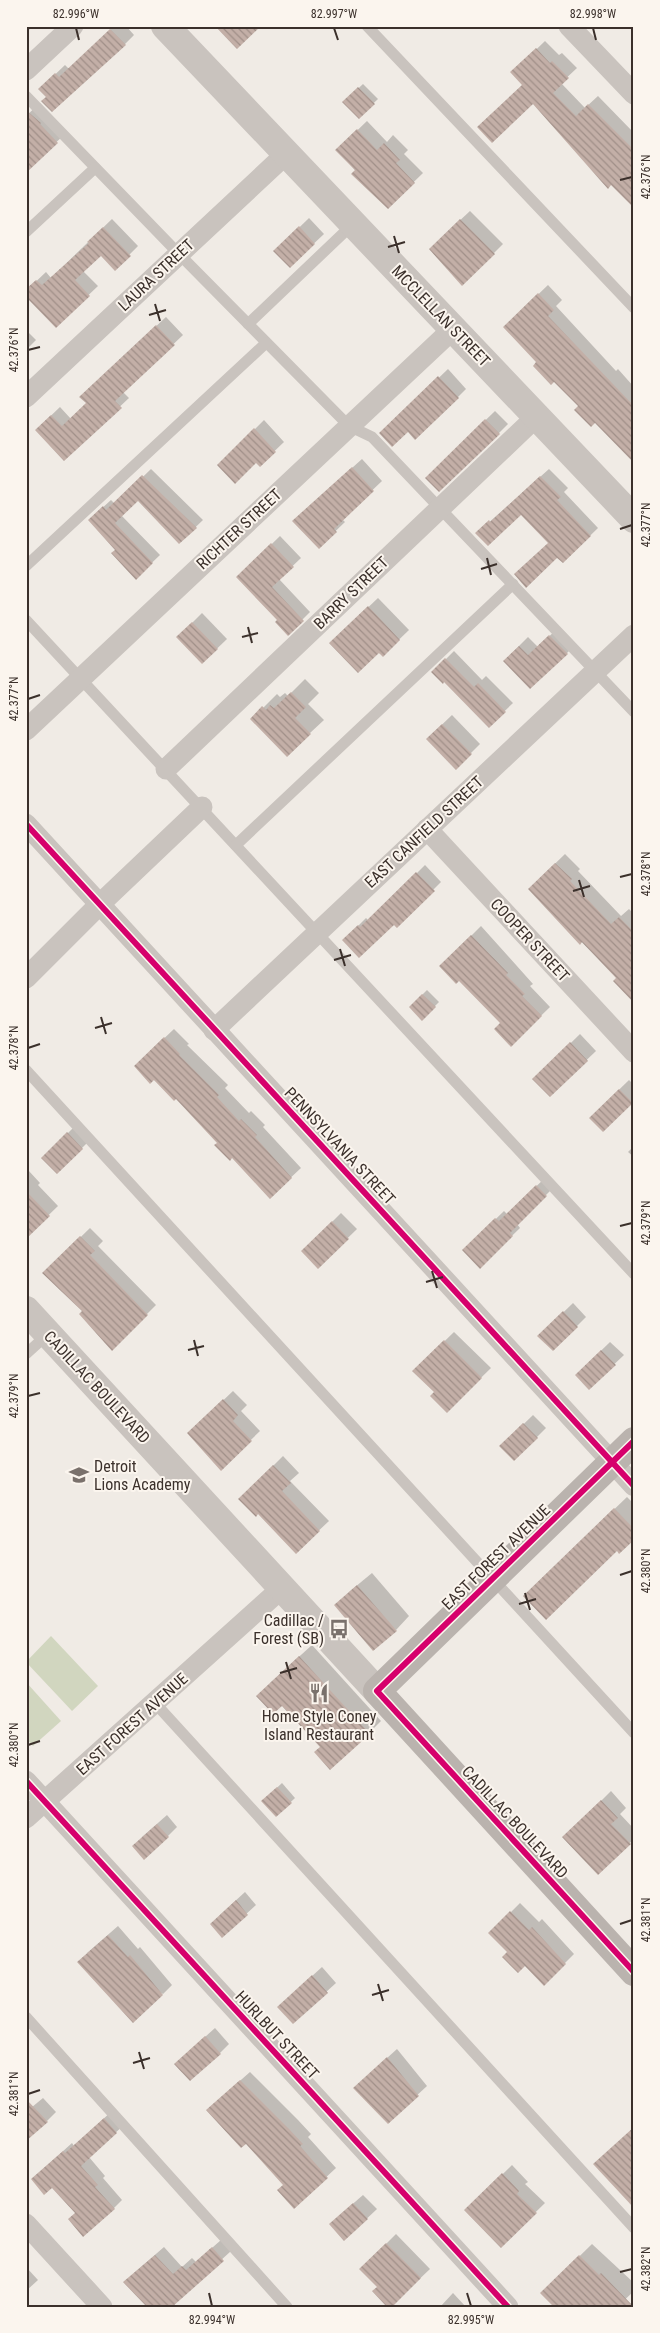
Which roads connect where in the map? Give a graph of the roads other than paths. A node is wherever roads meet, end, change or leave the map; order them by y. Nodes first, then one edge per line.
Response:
1 (73, 26) edge
2 (165, 26) edge
3 (367, 26) edge
4 (569, 26) edge
5 (26, 70) edge
6 (634, 94) edge
7 (26, 96) edge
8 (286, 154) junction
9 (95, 168) junction
10 (353, 224) junction
11 (26, 232) edge
12 (179, 254) junction
13 (634, 308) edge
14 (248, 324) junction
15 (452, 329) junction
16 (266, 343) junction
17 (26, 397) edge
18 (536, 417) junction
19 (349, 426) junction
20 (440, 508) junction
21 (634, 519) edge
22 (26, 566) edge
23 (513, 584) junction
24 (26, 620) edge
25 (634, 635) edge
26 (595, 672) junction
27 (80, 679) junction
28 (634, 712) edge
29 (26, 730) edge
30 (166, 769) junction
31 (202, 808) junction
32 (26, 824) edge
33 (427, 829) junction
34 (236, 845) junction
35 (100, 904) junction
36 (318, 932) junction
37 (26, 978) edge
38 (214, 1030) junction
39 (634, 1052) edge
40 (26, 1070) edge
41 (634, 1274) edge
42 (26, 1310) edge
43 (48, 1334) junction
44 (26, 1354) edge
45 (634, 1441) edge
46 (612, 1463) junction
47 (634, 1486) edge
48 (492, 1580) junction
49 (282, 1588) junction
50 (377, 1692) junction
51 (155, 1703) junction
52 (634, 1733) edge
53 (26, 1782) edge
54 (45, 1802) junction
55 (26, 1818) edge
56 (634, 1972) edge
57 (26, 2017) edge
58 (26, 2224) edge
59 (634, 2228) edge
60 (102, 2307) edge
61 (288, 2307) edge
62 (508, 2307) edge

1 - 5 street
2 - 8 street, MCCLELLAN STREET
3 - 13 lane
4 - 6 street
7 - 9 lane
8 - 10 street, MCCLELLAN STREET
8 - 12 street, LAURA STREET
9 - 11 lane
9 - 12 lane
10 - 14 lane
10 - 15 street, MCCLELLAN STREET
12 - 14 lane
12 - 17 street, LAURA STREET
14 - 16 lane
15 - 18 street, MCCLELLAN STREET
15 - 19 street, RICHTER STREET
16 - 19 lane
16 - 22 lane
18 - 20 street, BARRY STREET
18 - 21 street, MCCLELLAN STREET
19 - 20 lane
19 - 27 street, RICHTER STREET
20 - 23 lane
20 - 30 street, BARRY STREET
23 - 26 lane
23 - 34 lane
24 - 27 lane
25 - 26 street, EAST CANFIELD STREET
26 - 28 lane
26 - 33 street, EAST CANFIELD STREET
27 - 29 street, RICHTER STREET
27 - 30 lane
30 - 31 lane
31 - 34 lane
31 - 35 street
32 - 35 street, PENNSYLVANIA STREET
33 - 36 street, EAST CANFIELD STREET
33 - 39 street, COOPER STREET
34 - 36 lane
35 - 37 street
35 - 38 street, PENNSYLVANIA STREET
36 - 38 street, EAST CANFIELD STREET
36 - 41 lane
38 - 46 street, PENNSYLVANIA STREET
40 - 48 lane
42 - 43 street, CADILLAC BOULEVARD
43 - 44 lane
43 - 49 street, CADILLAC BOULEVARD
45 - 46 main road, EAST FOREST AVENUE
46 - 47 street, PENNSYLVANIA STREET
46 - 48 main road, EAST FOREST AVENUE
48 - 50 main road, EAST FOREST AVENUE
48 - 52 lane
49 - 50 street, CADILLAC BOULEVARD
49 - 51 street, EAST FOREST AVENUE
50 - 56 main road, CADILLAC BOULEVARD
51 - 54 street, EAST FOREST AVENUE
51 - 59 lane
53 - 54 street, HURLBUT STREET
54 - 55 street, EAST FOREST AVENUE
54 - 62 street, HURLBUT STREET
57 - 61 lane
58 - 60 street

